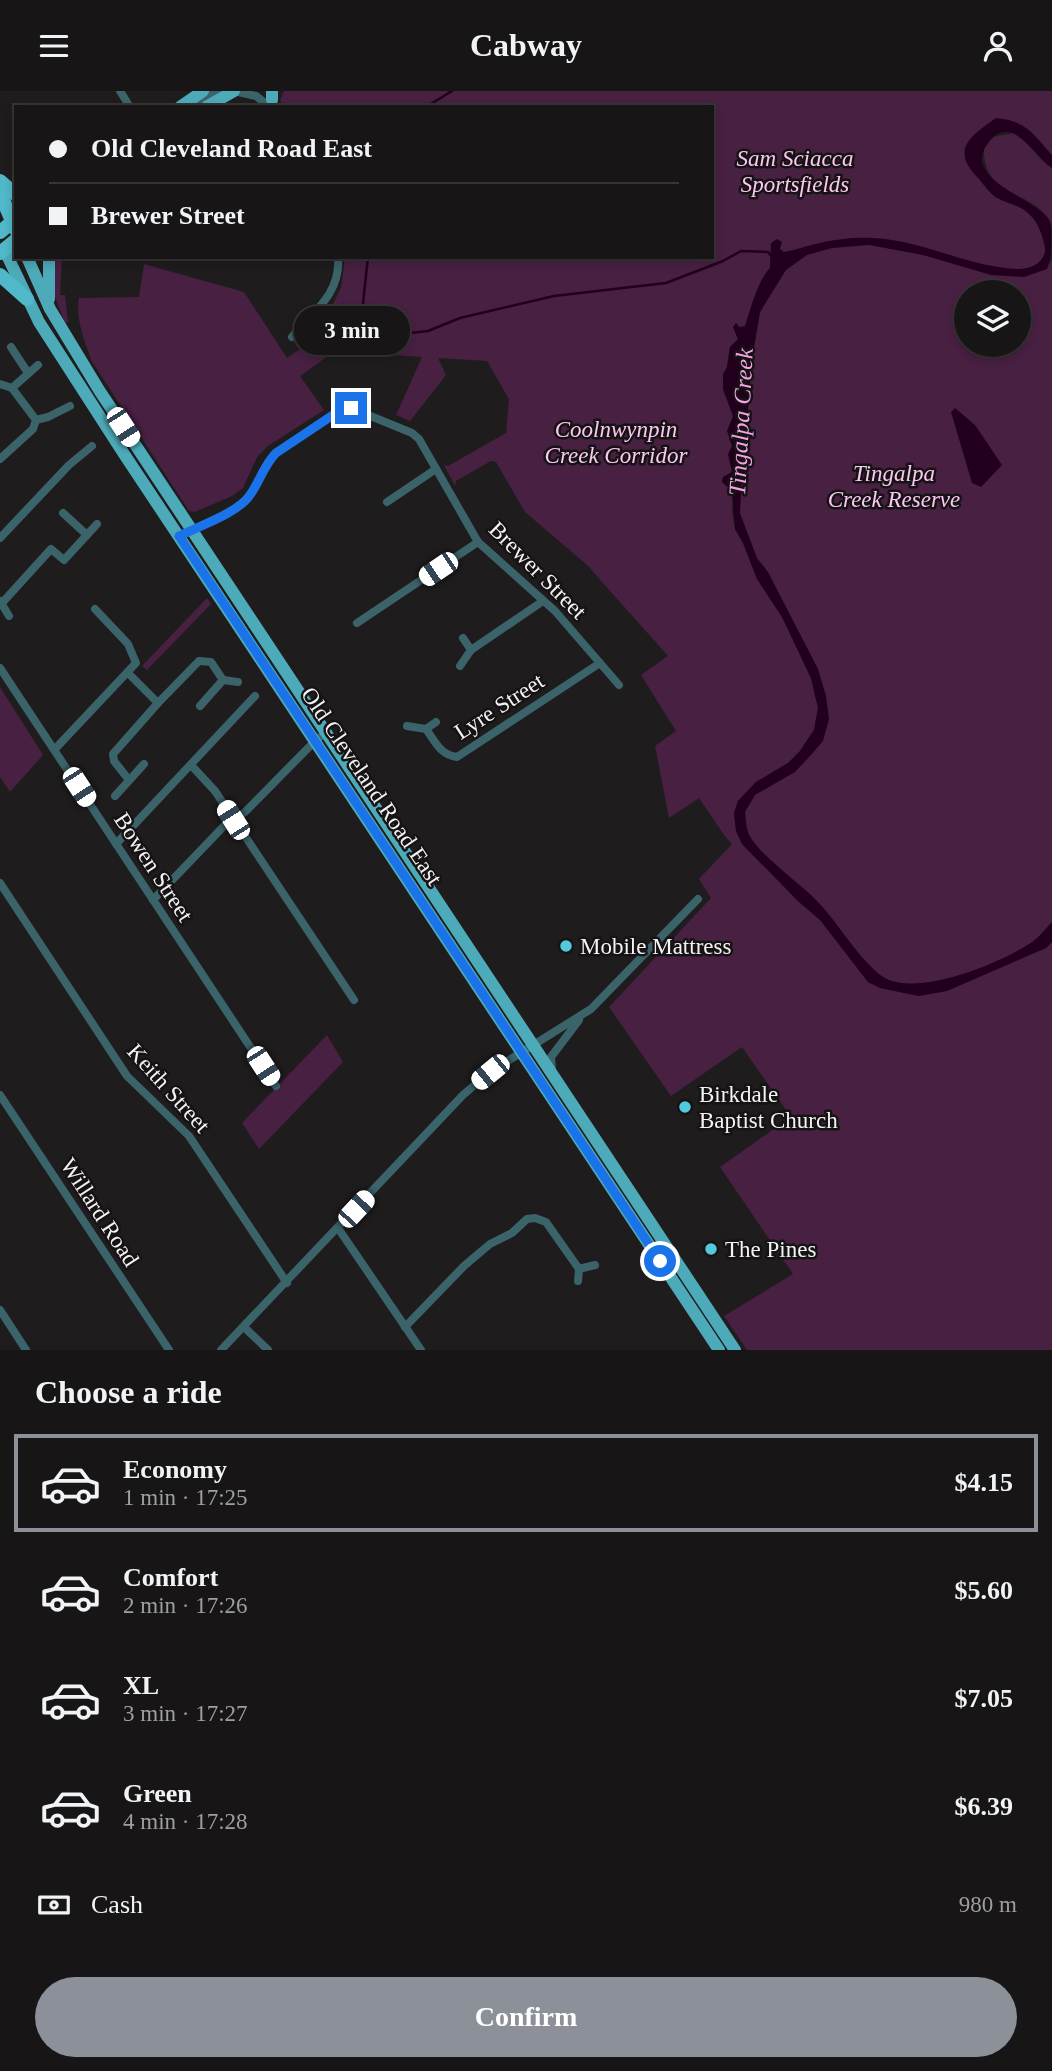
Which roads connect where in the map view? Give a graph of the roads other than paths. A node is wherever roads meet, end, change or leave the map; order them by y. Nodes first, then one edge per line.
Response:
1 (203, 91) edge
2 (217, 91) edge
3 (234, 91) edge
4 (271, 99) edge
5 (184, 105) edge
6 (187, 105) edge
7 (210, 105) edge
8 (0, 180) edge
9 (0, 193) edge
10 (14, 193) edge
11 (14, 222) edge
12 (5, 245) edge
13 (28, 259) edge
14 (49, 259) edge
15 (338, 259) edge
16 (0, 275) edge
17 (27, 299) junction
18 (50, 309) junction
19 (292, 337) dead end
20 (11, 347) dead end
21 (38, 365) dead end
22 (28, 373) junction
23 (0, 384) edge
24 (12, 388) junction
25 (70, 405) dead end
26 (36, 420) junction
27 (92, 446) dead end
28 (0, 459) edge
29 (436, 469) junction
30 (387, 502) dead end
31 (63, 513) dead end
32 (97, 524) dead end
33 (185, 533) junction
34 (87, 535) junction
35 (0, 538) edge
36 (478, 542) junction
37 (543, 601) junction
38 (1, 602) edge
39 (95, 609) dead end
40 (9, 616) dead end
41 (357, 623) dead end
42 (463, 638) dead end
43 (471, 650) junction
44 (600, 663) junction
45 (460, 666) dead end
46 (0, 668) edge
47 (128, 673) junction
48 (223, 680) junction
49 (237, 682) dead end
50 (619, 685) dead end
51 (255, 696) dead end
52 (158, 703) junction
53 (200, 706) dead end
54 (436, 722) dead end
55 (407, 726) dead end
56 (426, 729) junction
57 (320, 737) junction
58 (55, 749) junction
59 (144, 764) dead end
60 (191, 765) junction
61 (129, 781) junction
62 (115, 796) dead end
63 (233, 820) junction
64 (116, 844) junction
65 (0, 883) edge
66 (153, 899) junction
67 (698, 899) dead end
68 (354, 1000) dead end
69 (583, 1015) junction
70 (528, 1050) junction
71 (553, 1077) junction
72 (276, 1086) dead end
73 (0, 1095) edge
74 (338, 1228) junction
75 (595, 1265) dead end
76 (579, 1269) junction
77 (578, 1281) dead end
78 (287, 1283) junction
79 (0, 1310) edge
80 (244, 1327) junction
81 (405, 1327) junction
82 (26, 1350) edge
83 (169, 1350) edge
84 (221, 1350) edge
85 (268, 1350) edge
86 (421, 1350) edge
87 (719, 1350) edge
88 (734, 1350) edge

1 - 5 main road
2 - 6 street
3 - 4 street
3 - 7 main road
8 - 10 highway
9 - 11 highway
12 - 17 main road, Old Cleveland Road East
13 - 18 main road, Old Cleveland Road East
14 - 18 main road
15 - 19 street
16 - 17 highway
17 - 33 main road, Old Cleveland Road East
18 - 33 main road, Old Cleveland Road East
20 - 22 street
21 - 22 street
22 - 24 street
23 - 24 street
24 - 26 street
25 - 26 street
26 - 28 street
27 - 35 street
29 - 30 street
29 - 33 street, Brewer Street
29 - 36 street, Brewer Street
31 - 34 street
32 - 34 street
33 - 57 main road, Old Cleveland Road East
34 - 38 street
36 - 37 street, Brewer Street
36 - 41 street
37 - 43 street
37 - 44 street, Brewer Street
38 - 40 street
39 - 47 street
42 - 43 street
43 - 45 street
44 - 50 street, Brewer Street
44 - 56 street, Lyre Street
46 - 58 street, Bowen Street
47 - 52 street
47 - 58 street
48 - 49 street
48 - 52 street
48 - 53 street
51 - 60 street
52 - 61 street
54 - 56 street, Lyre Street
55 - 56 street, Lyre Street
57 - 63 street
57 - 70 main road, Old Cleveland Road East
58 - 64 street, Bowen Street
59 - 61 street
60 - 63 street
60 - 64 street
61 - 62 street
63 - 66 street
63 - 68 street
64 - 66 street, Bowen Street
65 - 78 street, Keith Street
66 - 72 street, Bowen Street
67 - 69 street
69 - 70 street
69 - 71 street
70 - 71 main road, Old Cleveland Road East
70 - 74 street
70 - 87 main road, Old Cleveland Road East
71 - 88 main road, Old Cleveland Road East
73 - 83 street, Willard Road
74 - 78 street
74 - 81 street
75 - 76 street
76 - 77 street
76 - 81 street
78 - 80 street
79 - 82 street
80 - 84 street
80 - 85 street
81 - 86 street

